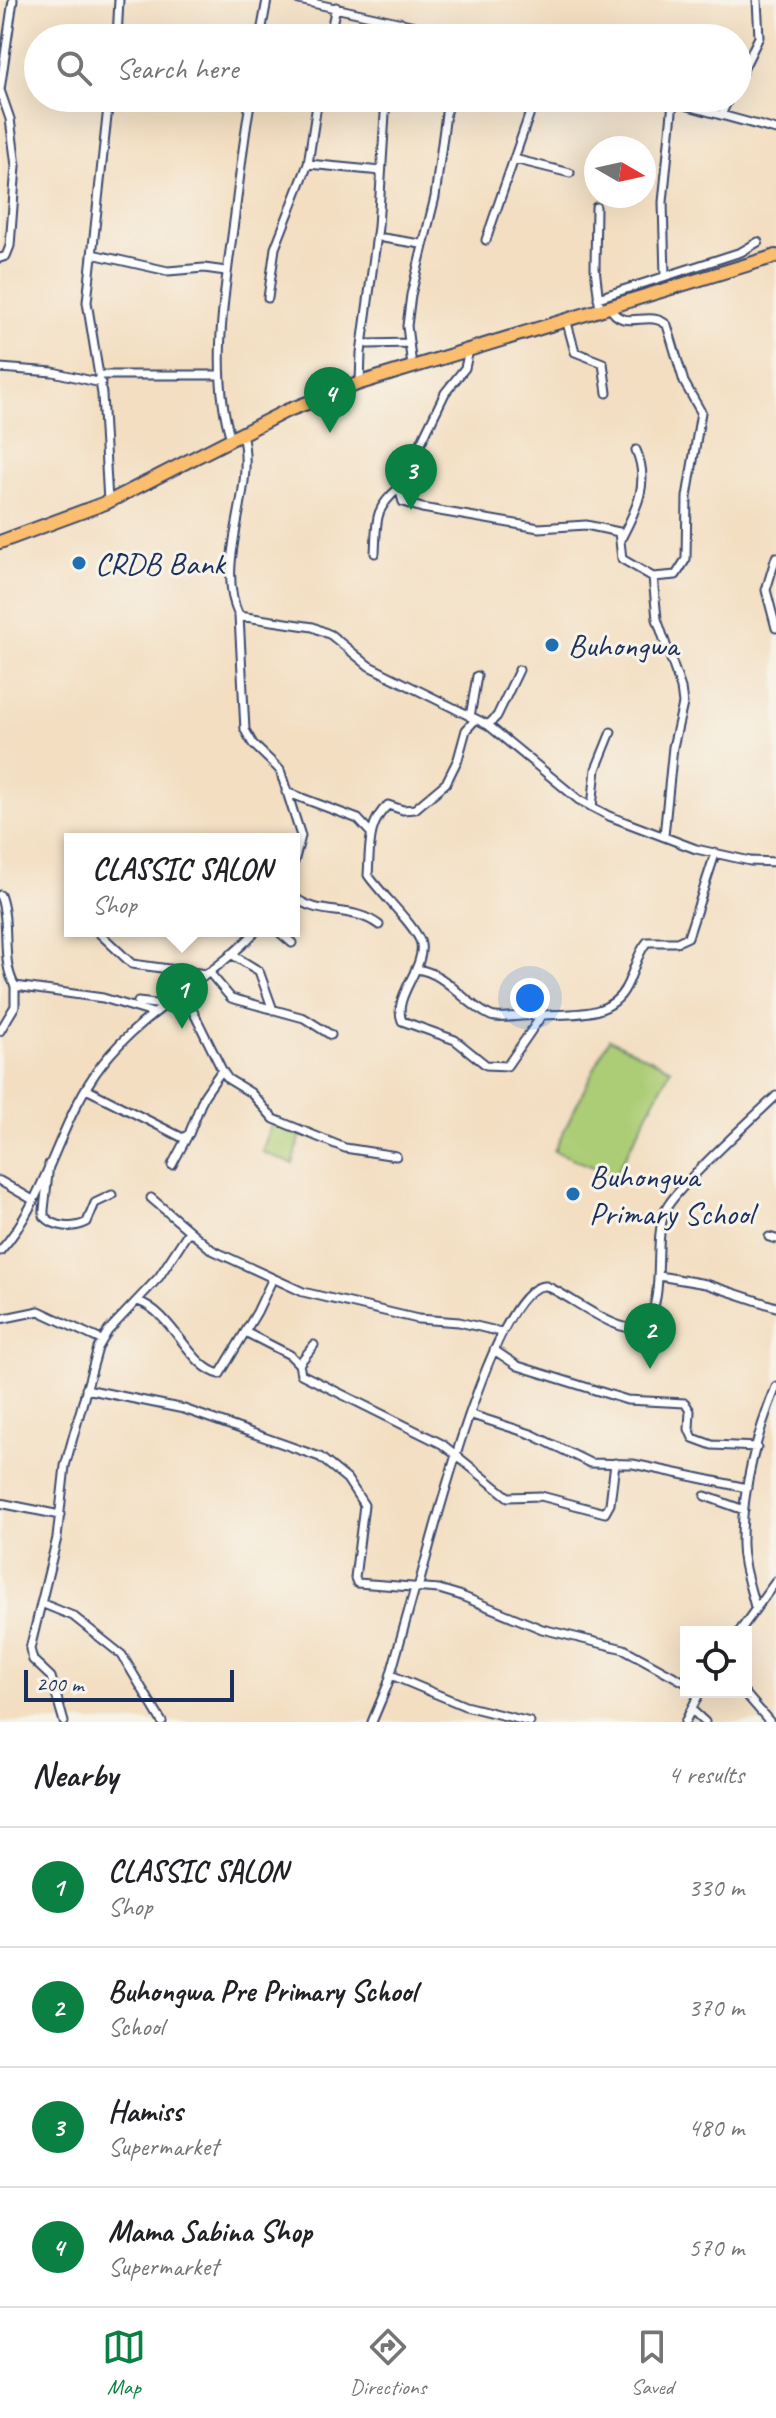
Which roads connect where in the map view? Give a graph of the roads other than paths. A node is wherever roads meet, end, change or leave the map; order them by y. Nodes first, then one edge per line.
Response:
1 (13, 0) edge
2 (119, 0) edge
3 (267, 0) edge
4 (299, 0) edge
5 (757, 0) edge
6 (342, 5) edge
7 (401, 22) joint
8 (118, 24) edge
9 (263, 24) edge
10 (335, 24) edge
11 (410, 24) edge
12 (752, 54) edge
13 (107, 112) edge
14 (249, 112) edge
15 (316, 112) edge
16 (385, 112) edge
17 (446, 112) edge
18 (530, 112) edge
19 (672, 112) edge
20 (710, 112) edge
21 (722, 112) edge
22 (721, 115) junction
23 (776, 130) edge
24 (514, 159) junction
25 (308, 164) junction
26 (381, 171) junction
27 (570, 173) dead end
28 (596, 208) edge
29 (383, 238) dead end
30 (486, 240) dead end
31 (758, 242) dead end
32 (421, 244) junction
33 (92, 254) junction
34 (776, 256) edge
35 (0, 258) edge
36 (226, 271) junction
37 (665, 275) junction
38 (268, 298) dead end
39 (603, 304) junction
40 (566, 319) junction
41 (409, 343) junction
42 (368, 344) dead end
43 (470, 347) junction
44 (412, 366) junction
45 (0, 368) edge
46 (220, 375) junction
47 (102, 379) junction
48 (360, 383) junction
49 (607, 393) dead end
50 (236, 436) junction
51 (636, 450) dead end
52 (399, 488) junction
53 (108, 502) junction
54 (622, 537) junction
55 (0, 542) edge
56 (375, 553) dead end
57 (776, 557) edge
58 (653, 577) junction
59 (239, 616) junction
60 (776, 628) edge
61 (519, 670) dead end
62 (477, 676) dead end
63 (473, 718) junction
64 (488, 725) junction
65 (611, 732) dead end
66 (286, 792) junction
67 (592, 807) junction
68 (300, 833) edge
69 (371, 833) junction
70 (664, 836) junction
71 (715, 854) junction
72 (776, 862) edge
73 (0, 895) edge
74 (300, 900) edge
75 (379, 925) dead end
76 (103, 937) edge
77 (249, 937) edge
78 (285, 937) edge
79 (3, 943) edge
80 (292, 943) dead end
81 (231, 954) junction
82 (416, 969) junction
83 (208, 973) junction
84 (15, 986) junction
85 (183, 991) junction
86 (138, 1002) dead end
87 (164, 1005) junction
88 (273, 1010) junction
89 (153, 1013) junction
90 (542, 1015) junction
91 (0, 1031) edge
92 (331, 1035) dead end
93 (222, 1070) junction
94 (86, 1089) junction
95 (775, 1098) edge
96 (187, 1137) junction
97 (396, 1156) dead end
98 (48, 1162) junction
99 (172, 1165) dead end
100 (0, 1181) edge
101 (112, 1195) dead end
102 (151, 1198) dead end
103 (33, 1200) junction
104 (189, 1231) junction
105 (0, 1251) edge
106 (659, 1276) junction
107 (273, 1278) junction
108 (138, 1301) junction
109 (776, 1307) edge
110 (0, 1319) edge
111 (501, 1332) junction
112 (249, 1334) dead end
113 (101, 1340) junction
114 (314, 1345) dead end
115 (494, 1350) junction
116 (299, 1364) junction
117 (776, 1387) edge
118 (86, 1389) junction
119 (472, 1415) junction
120 (757, 1447) junction
121 (458, 1454) junction
122 (615, 1463) junction
123 (747, 1488) junction
124 (705, 1496) dead end
125 (0, 1503) edge
126 (744, 1510) junction
127 (60, 1515) junction
128 (776, 1581) edge
129 (417, 1588) junction
130 (41, 1603) junction
131 (755, 1607) junction
132 (743, 1626) edge
133 (391, 1675) junction
134 (680, 1680) edge
135 (697, 1698) edge
136 (749, 1698) edge
137 (692, 1710) junction
138 (64, 1722) edge
139 (162, 1722) edge
140 (372, 1722) edge
141 (530, 1722) edge
142 (685, 1722) edge
143 (705, 1722) edge
144 (770, 1722) edge

1 - 35 street
2 - 8 street
3 - 9 street
4 - 6 street
5 - 12 street
6 - 7 street
6 - 10 street
7 - 11 street
13 - 33 street
14 - 36 street
15 - 25 street
16 - 26 street
17 - 32 street
18 - 24 street
19 - 37 street
20 - 22 street
21 - 22 street
22 - 23 street
24 - 27 street
24 - 30 street
25 - 26 street
25 - 38 street
26 - 48 street
28 - 39 street
29 - 32 street
31 - 37 street
32 - 41 street
33 - 36 street
33 - 47 street
34 - 39 highway
36 - 46 street
37 - 39 street
39 - 40 highway
39 - 58 street
40 - 43 highway
40 - 49 street
41 - 42 street
41 - 44 street
43 - 44 highway
43 - 52 street
44 - 48 highway
45 - 47 street
46 - 47 street
46 - 50 street
47 - 53 street
48 - 50 highway
50 - 53 highway
50 - 59 street
51 - 54 street
52 - 54 street
52 - 56 street
53 - 55 highway
54 - 58 street
57 - 60 street
58 - 70 street
59 - 63 street
59 - 66 street
61 - 64 street
62 - 63 street
63 - 64 street
63 - 69 street
64 - 67 street
65 - 67 street
66 - 68 street
66 - 69 street
67 - 70 street
69 - 82 street
70 - 71 street
71 - 72 street
71 - 90 street
73 - 79 street
74 - 75 street
76 - 83 street
77 - 81 street
78 - 80 street
79 - 84 street
81 - 83 street
81 - 88 street
82 - 90 street
82 - 90 street
83 - 85 street
83 - 88 street
84 - 89 street
84 - 91 street
85 - 87 street
85 - 93 street
86 - 87 street
87 - 89 street
88 - 92 street
89 - 94 street
93 - 96 street
93 - 97 street
94 - 96 street
94 - 98 street
95 - 106 street
96 - 99 street
98 - 101 street
98 - 103 street
100 - 103 street
102 - 104 street
103 - 105 street
104 - 107 street
104 - 108 street
106 - 109 street
106 - 111 street
107 - 108 street
107 - 111 street
108 - 113 street
110 - 113 street
111 - 115 street
112 - 116 street
113 - 118 street
114 - 116 street
115 - 119 street
115 - 120 street
116 - 121 street
117 - 120 street
118 - 127 street
118 - 129 street
119 - 121 street
119 - 122 street
120 - 123 street
121 - 122 street
121 - 129 street
122 - 123 street
123 - 126 street
124 - 126 street
125 - 127 street
126 - 131 street
127 - 130 street
128 - 131 street
129 - 133 street
129 - 134 street
130 - 138 street
130 - 139 street
131 - 132 street
133 - 140 street
133 - 141 street
135 - 137 street
136 - 144 street
137 - 142 street
137 - 143 street

